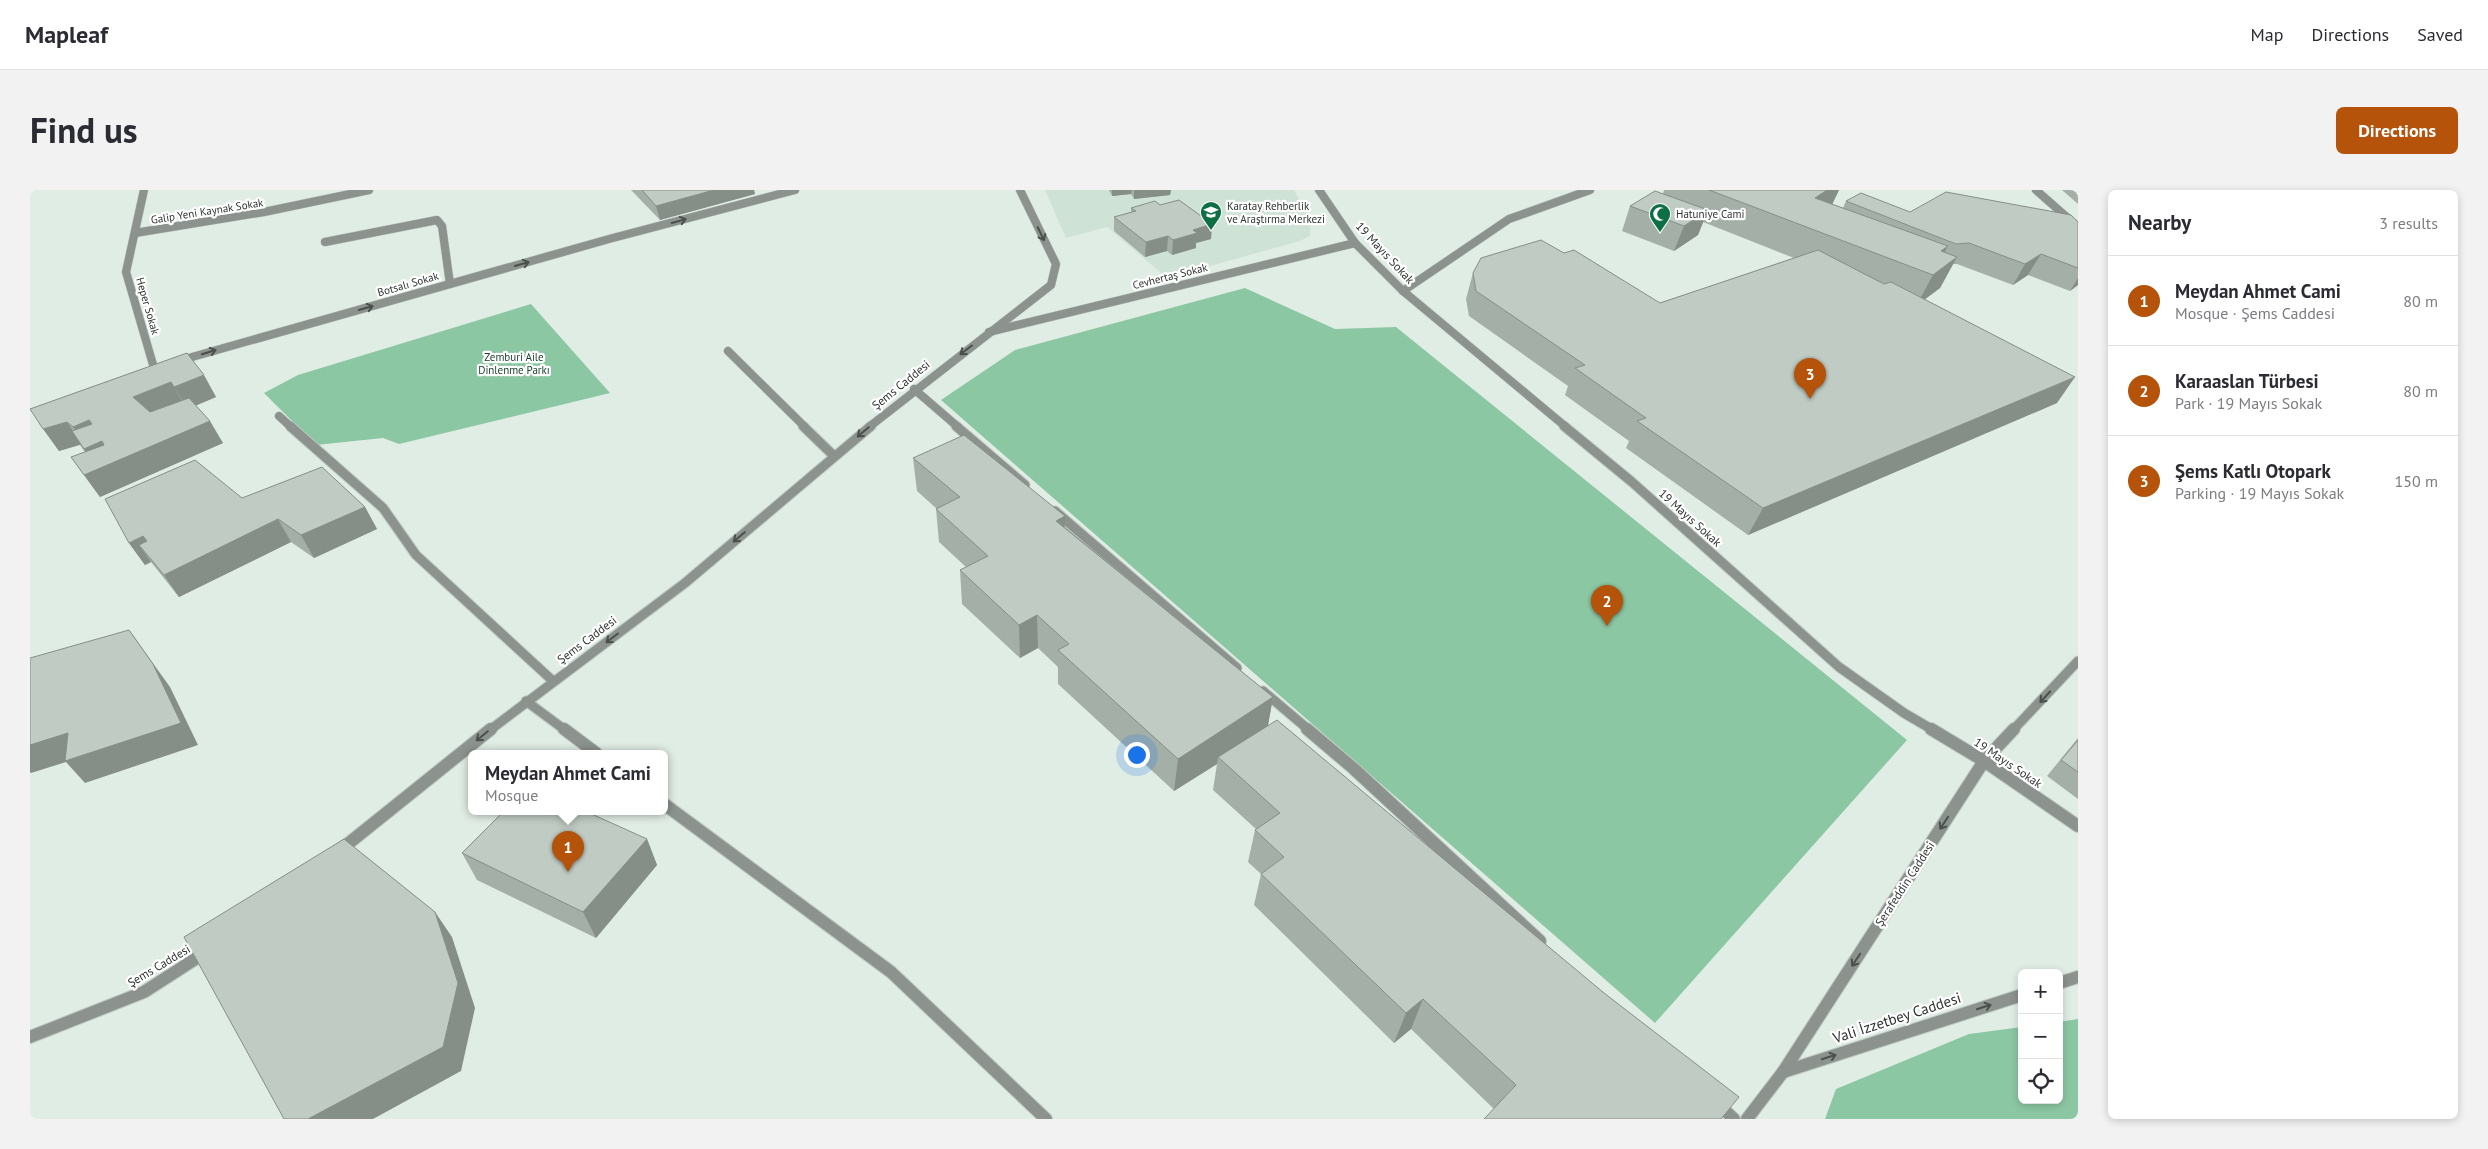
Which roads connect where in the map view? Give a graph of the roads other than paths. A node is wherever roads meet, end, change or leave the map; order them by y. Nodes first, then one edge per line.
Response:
1 (144, 190) edge
2 (369, 190) edge
3 (794, 190) edge
4 (1020, 190) edge
5 (1318, 190) edge
6 (1590, 190) edge
7 (2036, 190) edge
8 (2078, 227) edge
9 (135, 233) junction
10 (325, 242) dead end
11 (1355, 243) junction
12 (450, 284) junction
13 (1403, 291) junction
14 (989, 332) junction
15 (728, 351) dead end
16 (171, 363) edge
17 (162, 366) edge
18 (154, 368) junction
19 (146, 371) edge
20 (914, 390) junction
21 (279, 416) dead end
22 (834, 456) junction
23 (2078, 661) edge
24 (1243, 673) edge
25 (553, 681) junction
26 (1257, 686) edge
27 (526, 701) junction
28 (592, 750) edge
29 (1984, 761) junction
30 (668, 807) edge
31 (2078, 826) edge
32 (327, 860) edge
33 (219, 944) edge
34 (1551, 950) edge
35 (2078, 977) edge
36 (2063, 982) edge
37 (2018, 996) edge
38 (30, 1037) edge
39 (1783, 1072) junction
40 (1705, 1092) edge
41 (1046, 1119) edge
42 (1734, 1119) edge
43 (1747, 1119) edge

1 - 9 street, Heper Sokak
2 - 9 street, Galip Yeni Kaynak Sokak
12 -> 3 street, Botsalı Sokak
4 -> 14 street, Şems Caddesi
5 - 11 street, 19 Mayıs Sokak
6 - 13 street
7 - 8 street
9 - 18 street, Heper Sokak
10 - 12 street
11 - 13 street, 19 Mayıs Sokak
11 - 14 street, Cevhertaş Sokak
16 -> 12 street, Botsalı Sokak
13 - 29 street, 19 Mayıs Sokak
14 -> 20 street, Şems Caddesi
15 - 22 street
17 - 18 street
18 - 19 street
20 -> 22 street, Şems Caddesi
20 - 24 street
21 - 25 street
22 -> 25 street, Şems Caddesi
23 -> 29 street, Şerafeddin Caddesi
25 - 27 street, Şems Caddesi
26 - 34 street
27 - 28 street
27 -> 32 street, Şems Caddesi
29 - 31 street, 19 Mayıs Sokak
29 -> 39 street, Şerafeddin Caddesi
30 - 41 street
33 - 38 street, Şems Caddesi
35 - 36 street
39 -> 37 street, Vali İzzetbey Caddesi
39 - 43 street, Şerafeddin Caddesi
40 - 42 street

